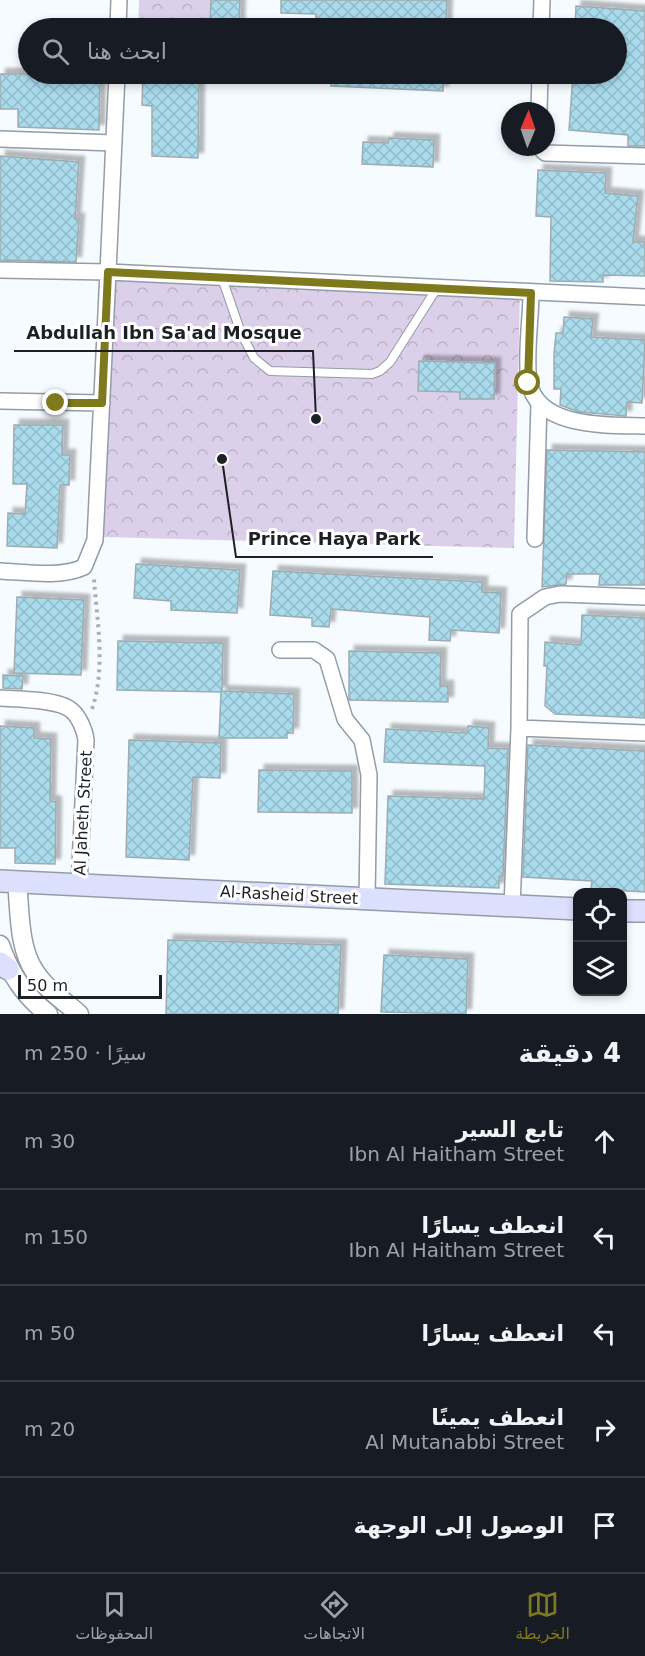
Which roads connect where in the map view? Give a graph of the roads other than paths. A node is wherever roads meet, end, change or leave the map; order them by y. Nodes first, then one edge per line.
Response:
1 (119, 0) edge
2 (542, 0) edge
3 (118, 18) edge
4 (541, 18) edge
5 (117, 84) edge
6 (540, 84) edge
7 (539, 102) edge
8 (0, 139) edge
9 (114, 143) junction
10 (555, 153) edge
11 (645, 156) edge
12 (0, 270) edge
13 (108, 272) junction
14 (222, 278) junction
15 (437, 288) junction
16 (531, 293) junction
17 (645, 297) edge
18 (0, 401) edge
19 (102, 403) junction
20 (539, 403) junction
21 (645, 426) edge
22 (535, 539) dead end
23 (0, 572) edge
24 (645, 597) edge
25 (280, 650) dead end
26 (0, 698) edge
27 (519, 728) junction
28 (645, 733) edge
29 (8, 881) edge
30 (79, 885) junction
31 (367, 899) junction
32 (512, 907) junction
33 (573, 909) edge
34 (627, 911) edge
35 (645, 911) edge
36 (0, 945) edge
37 (4, 966) edge
38 (48, 1014) edge
39 (79, 1014) edge

1 - 3 street
2 - 4 street
5 - 9 street
6 - 7 street
8 - 9 street
9 - 13 street
10 - 11 street
12 - 13 street
13 - 14 street
13 - 19 street
14 - 15 street
14 - 15 lane
15 - 16 street
16 - 17 street
16 - 20 street
18 - 19 street
19 - 23 street
20 - 21 street
20 - 22 street
24 - 27 street
25 - 31 street
26 - 30 street, Al Jaheth Street
27 - 28 street
27 - 32 street
29 - 30 main road, Al-Rasheid Street
29 - 39 street
30 - 31 main road, Al-Rasheid Street
31 - 32 main road, Al-Rasheid Street
32 - 33 main road, Al-Rasheid Street
34 - 35 main road
36 - 37 street
37 - 38 street

